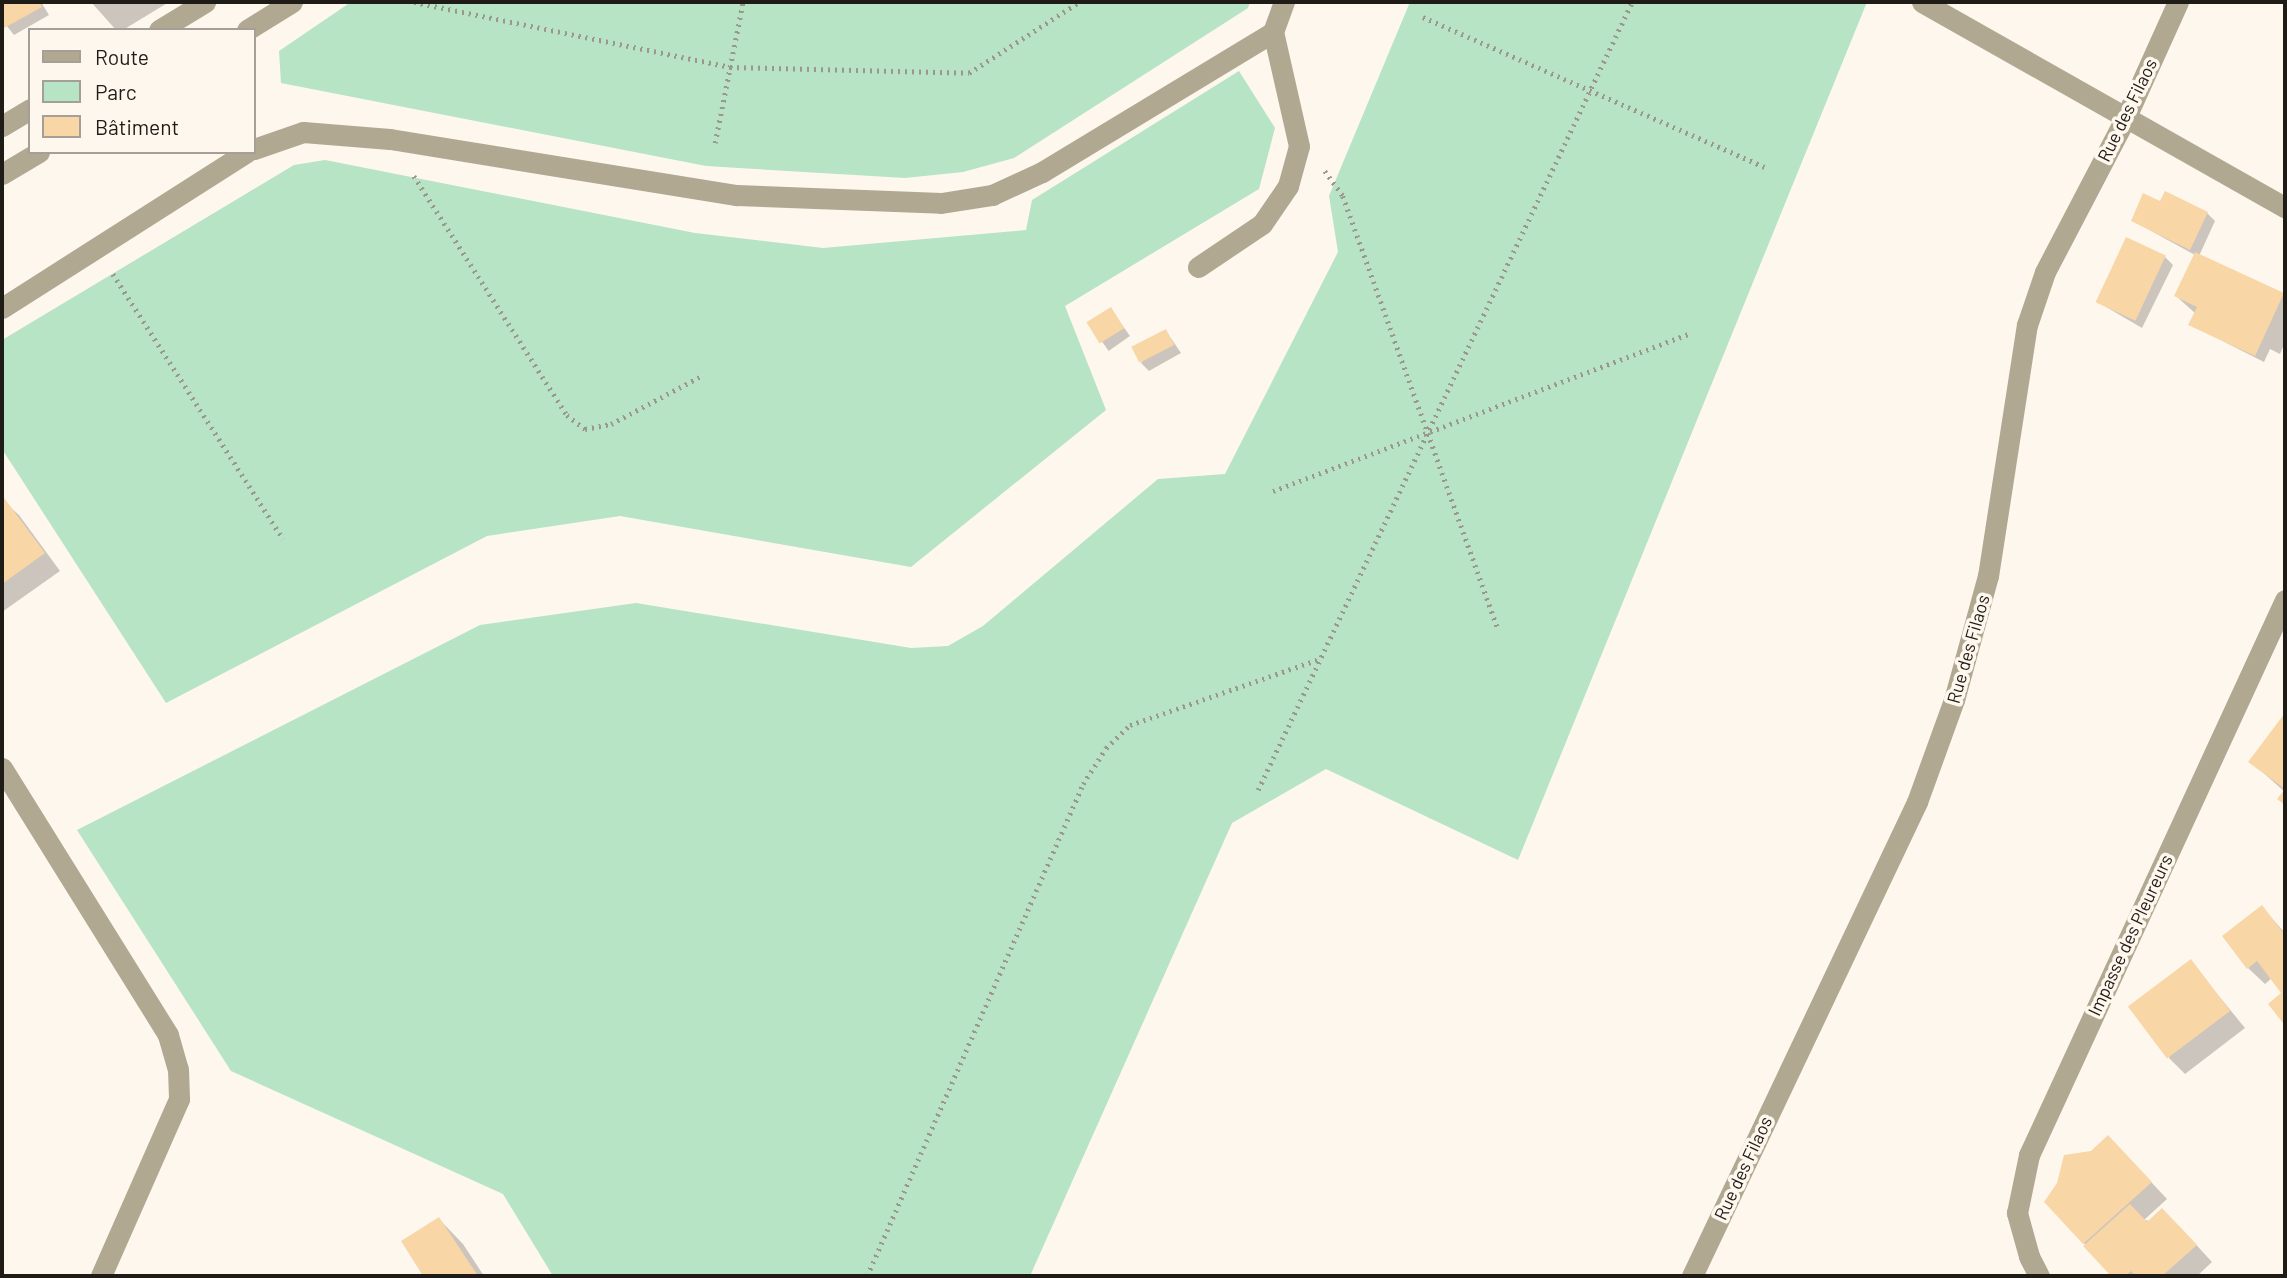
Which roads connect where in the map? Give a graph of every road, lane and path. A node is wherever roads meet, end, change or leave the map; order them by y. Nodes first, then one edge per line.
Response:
1 (205, 2) edge
2 (292, 2) edge
3 (414, 2) edge
4 (743, 2) edge
5 (1079, 2) edge
6 (1284, 2) edge
7 (1632, 2) edge
8 (1922, 2) edge
9 (2178, 2) edge
10 (262, 10) edge
11 (1423, 17) dead end
12 (162, 28) edge
13 (248, 28) edge
14 (1273, 32) junction
15 (730, 67) junction
16 (1590, 90) junction
17 (28, 110) edge
18 (2126, 117) junction
19 (2, 127) edge
20 (390, 139) junction
21 (716, 143) dead end
22 (1298, 146) junction
23 (256, 148) edge
24 (36, 154) edge
25 (244, 154) edge
26 (1764, 167) dead end
27 (2, 174) edge
28 (2285, 207) edge
29 (96, 247) junction
30 (1198, 267) dead end
31 (2, 308) edge
32 (1689, 334) dead end
33 (703, 375) dead end
34 (1428, 433) junction
35 (1273, 491) dead end
36 (283, 539) dead end
37 (2285, 600) edge
38 (1498, 631) dead end
39 (1320, 659) junction
40 (2, 768) edge
41 (1258, 790) dead end
42 (101, 1276) edge
43 (867, 1276) edge
44 (1692, 1276) edge
45 (2039, 1276) edge

1 - 12 street
2 - 10 street
3 - 15 path
4 - 15 path
5 - 15 path
6 - 14 street
7 - 16 path
8 - 18 street
9 - 18 street, Rue des Filaos
10 - 13 street
11 - 16 path
14 - 20 street
14 - 22 street
15 - 21 path
16 - 26 path
16 - 34 path
17 - 19 street
18 - 28 street
18 - 44 street, Rue des Filaos
20 - 23 street
20 - 33 path
22 - 30 street
22 - 34 path
24 - 27 street
25 - 29 street
29 - 31 street
29 - 36 path
32 - 34 path
34 - 35 path
34 - 38 path
34 - 39 path
37 - 45 street, Impasse des Pleureurs
39 - 41 path
39 - 43 path
40 - 42 street

